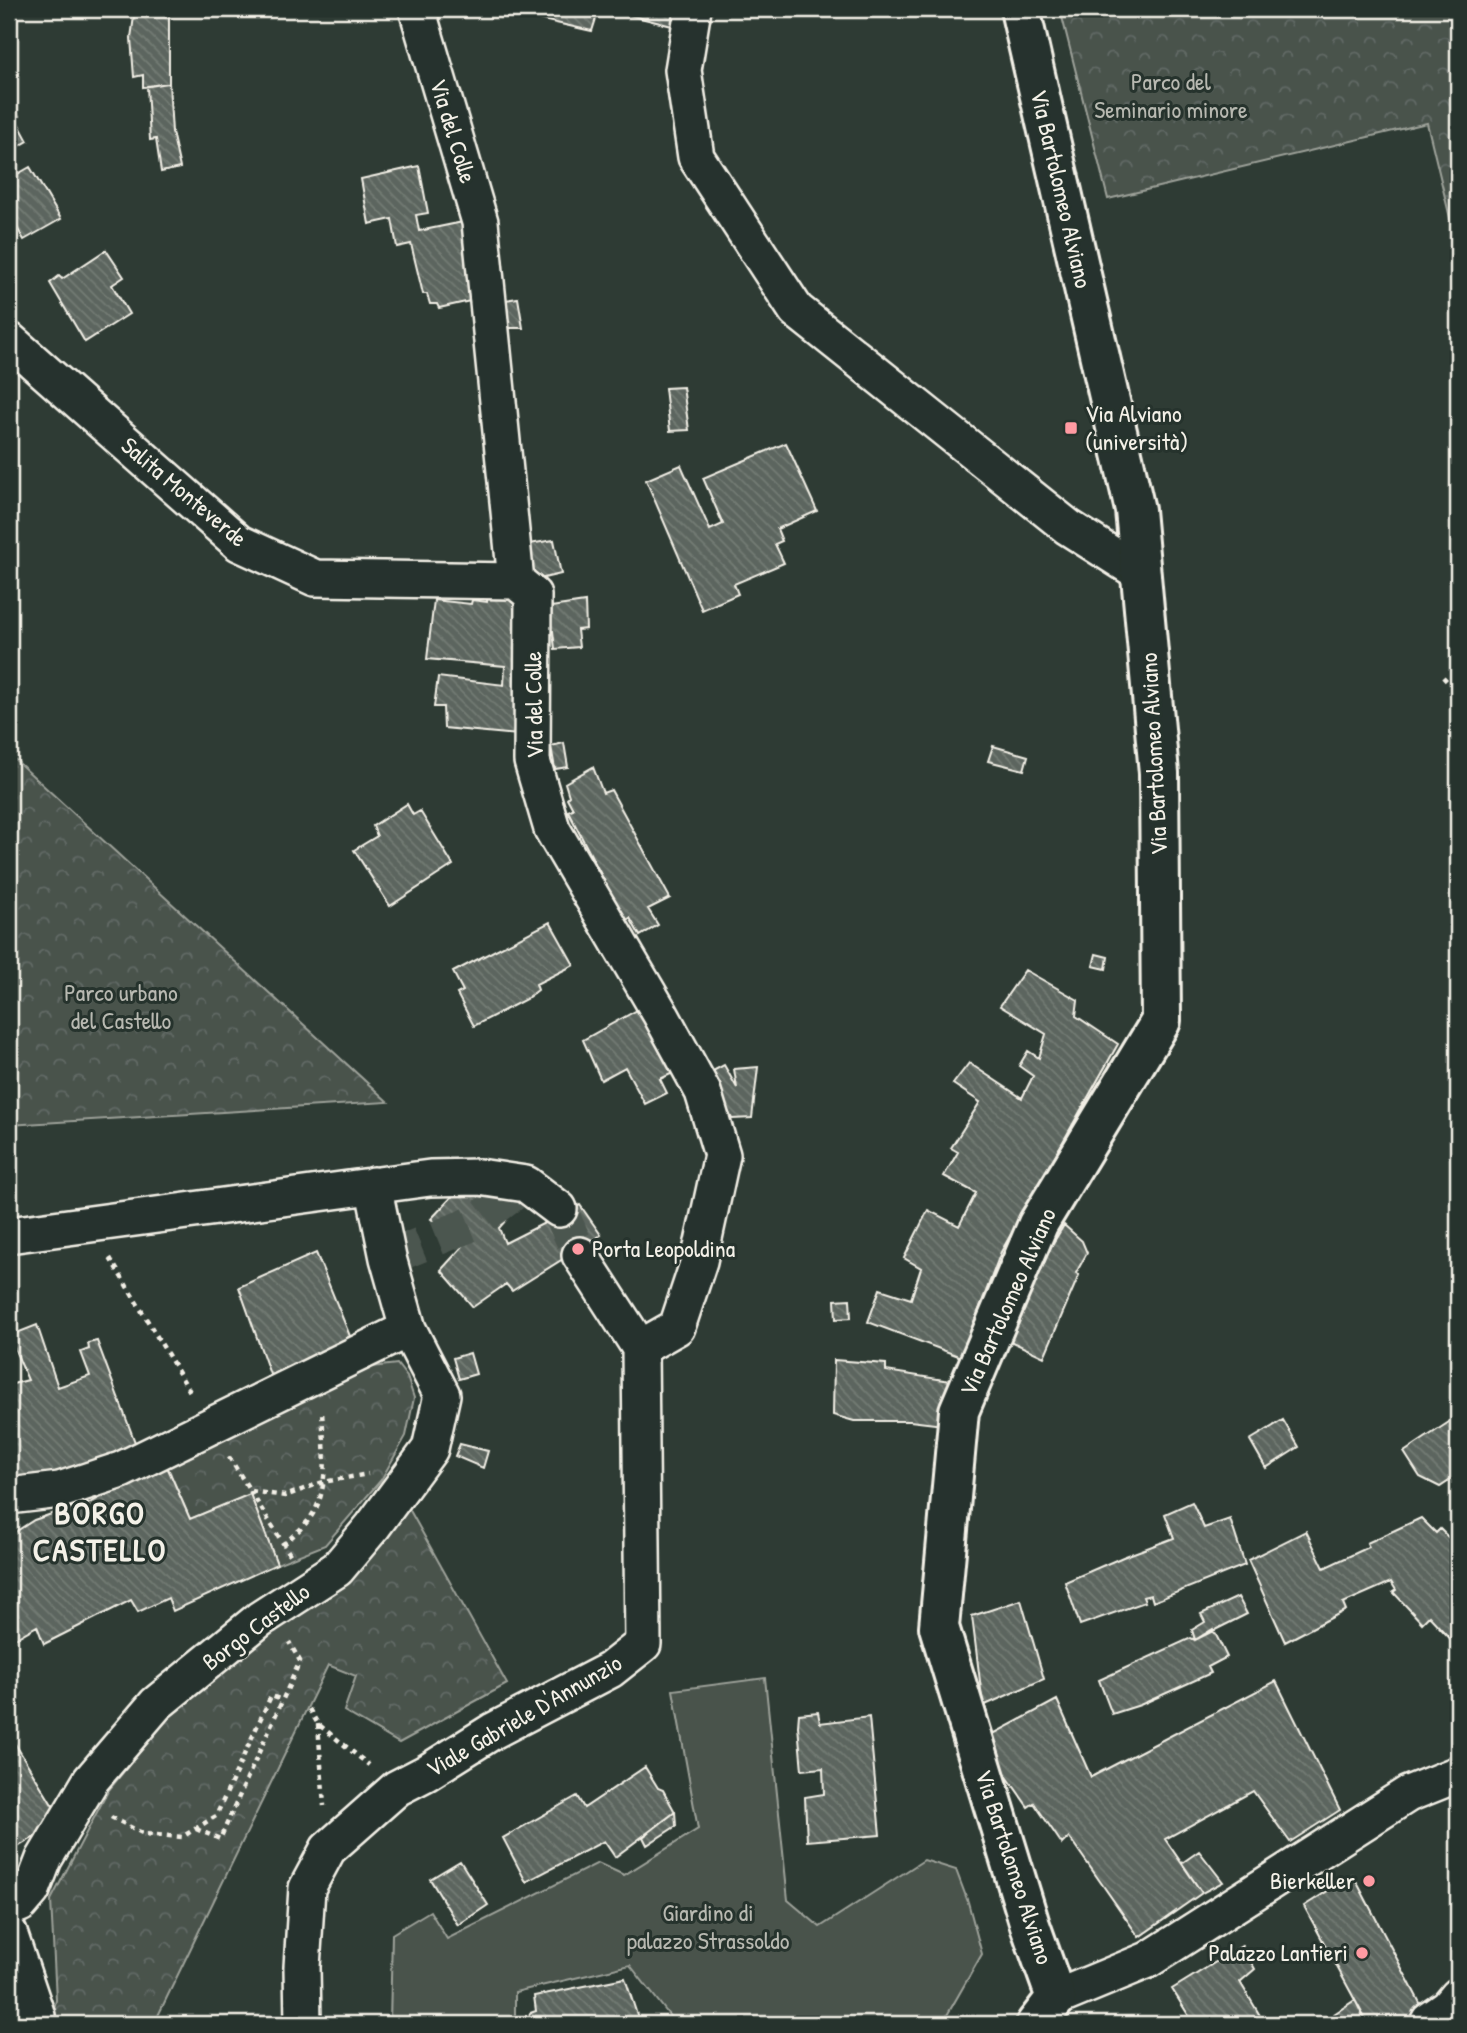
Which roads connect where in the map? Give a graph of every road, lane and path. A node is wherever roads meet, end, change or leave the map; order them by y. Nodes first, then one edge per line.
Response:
1 (417, 9) edge
2 (693, 9) edge
3 (1020, 9) edge
4 (9, 340) edge
5 (1142, 574) junction
6 (516, 581) junction
7 (1443, 677) dead end
8 (1458, 693) edge
9 (373, 1185) junction
10 (559, 1209) tunnel mouth
11 (90, 1224) junction
12 (9, 1235) edge
13 (580, 1255) tunnel mouth
14 (408, 1329) junction
15 (640, 1348) junction
16 (322, 1371) junction
17 (210, 1426) junction
18 (370, 1474) dead end
19 (323, 1482) junction
20 (60, 1490) junction
21 (250, 1491) junction
22 (9, 1496) edge
23 (9, 1522) edge
24 (287, 1639) dead end
25 (282, 1700) dead end
26 (309, 1709) dead end
27 (318, 1724) junction
28 (1458, 1774) edge
29 (397, 1788) junction
30 (83, 1795) junction
31 (195, 1829) junction
32 (328, 1849) junction
33 (9, 1908) edge
34 (9, 1933) edge
35 (1458, 1996) edge
36 (1046, 2011) edge
37 (1429, 2021) dead end
38 (33, 2024) edge
39 (303, 2024) edge

1 - 6 street, Via del Colle
2 - 5 street
3 - 5 main road, Via Bartolomeo Alviano
4 - 6 street, Salita Monteverde
5 - 36 main road, Via Bartolomeo Alviano
6 - 15 street, Via del Colle
7 - 8 path
9 - 10 street
9 - 11 street
9 - 14 street, Borgo Castello
11 - 12 street
11 - 17 path
13 - 15 street
14 - 16 street
14 - 30 street, Borgo Castello
15 - 29 street, Viale Gabriele D'Annunzio
16 - 17 street
16 - 19 path
17 - 20 street
17 - 21 path
18 - 19 path
19 - 21 path
19 - 21 path
20 - 22 street
20 - 23 street
24 - 31 path
25 - 31 path
26 - 27 path
27 - 29 path
27 - 32 path
28 - 36 street
29 - 32 street, Viale Gabriele D'Annunzio
30 - 31 path
30 - 33 street, Borgo Castello
32 - 39 street, Viale Gabriele D'Annunzio
34 - 38 street
35 - 37 street

